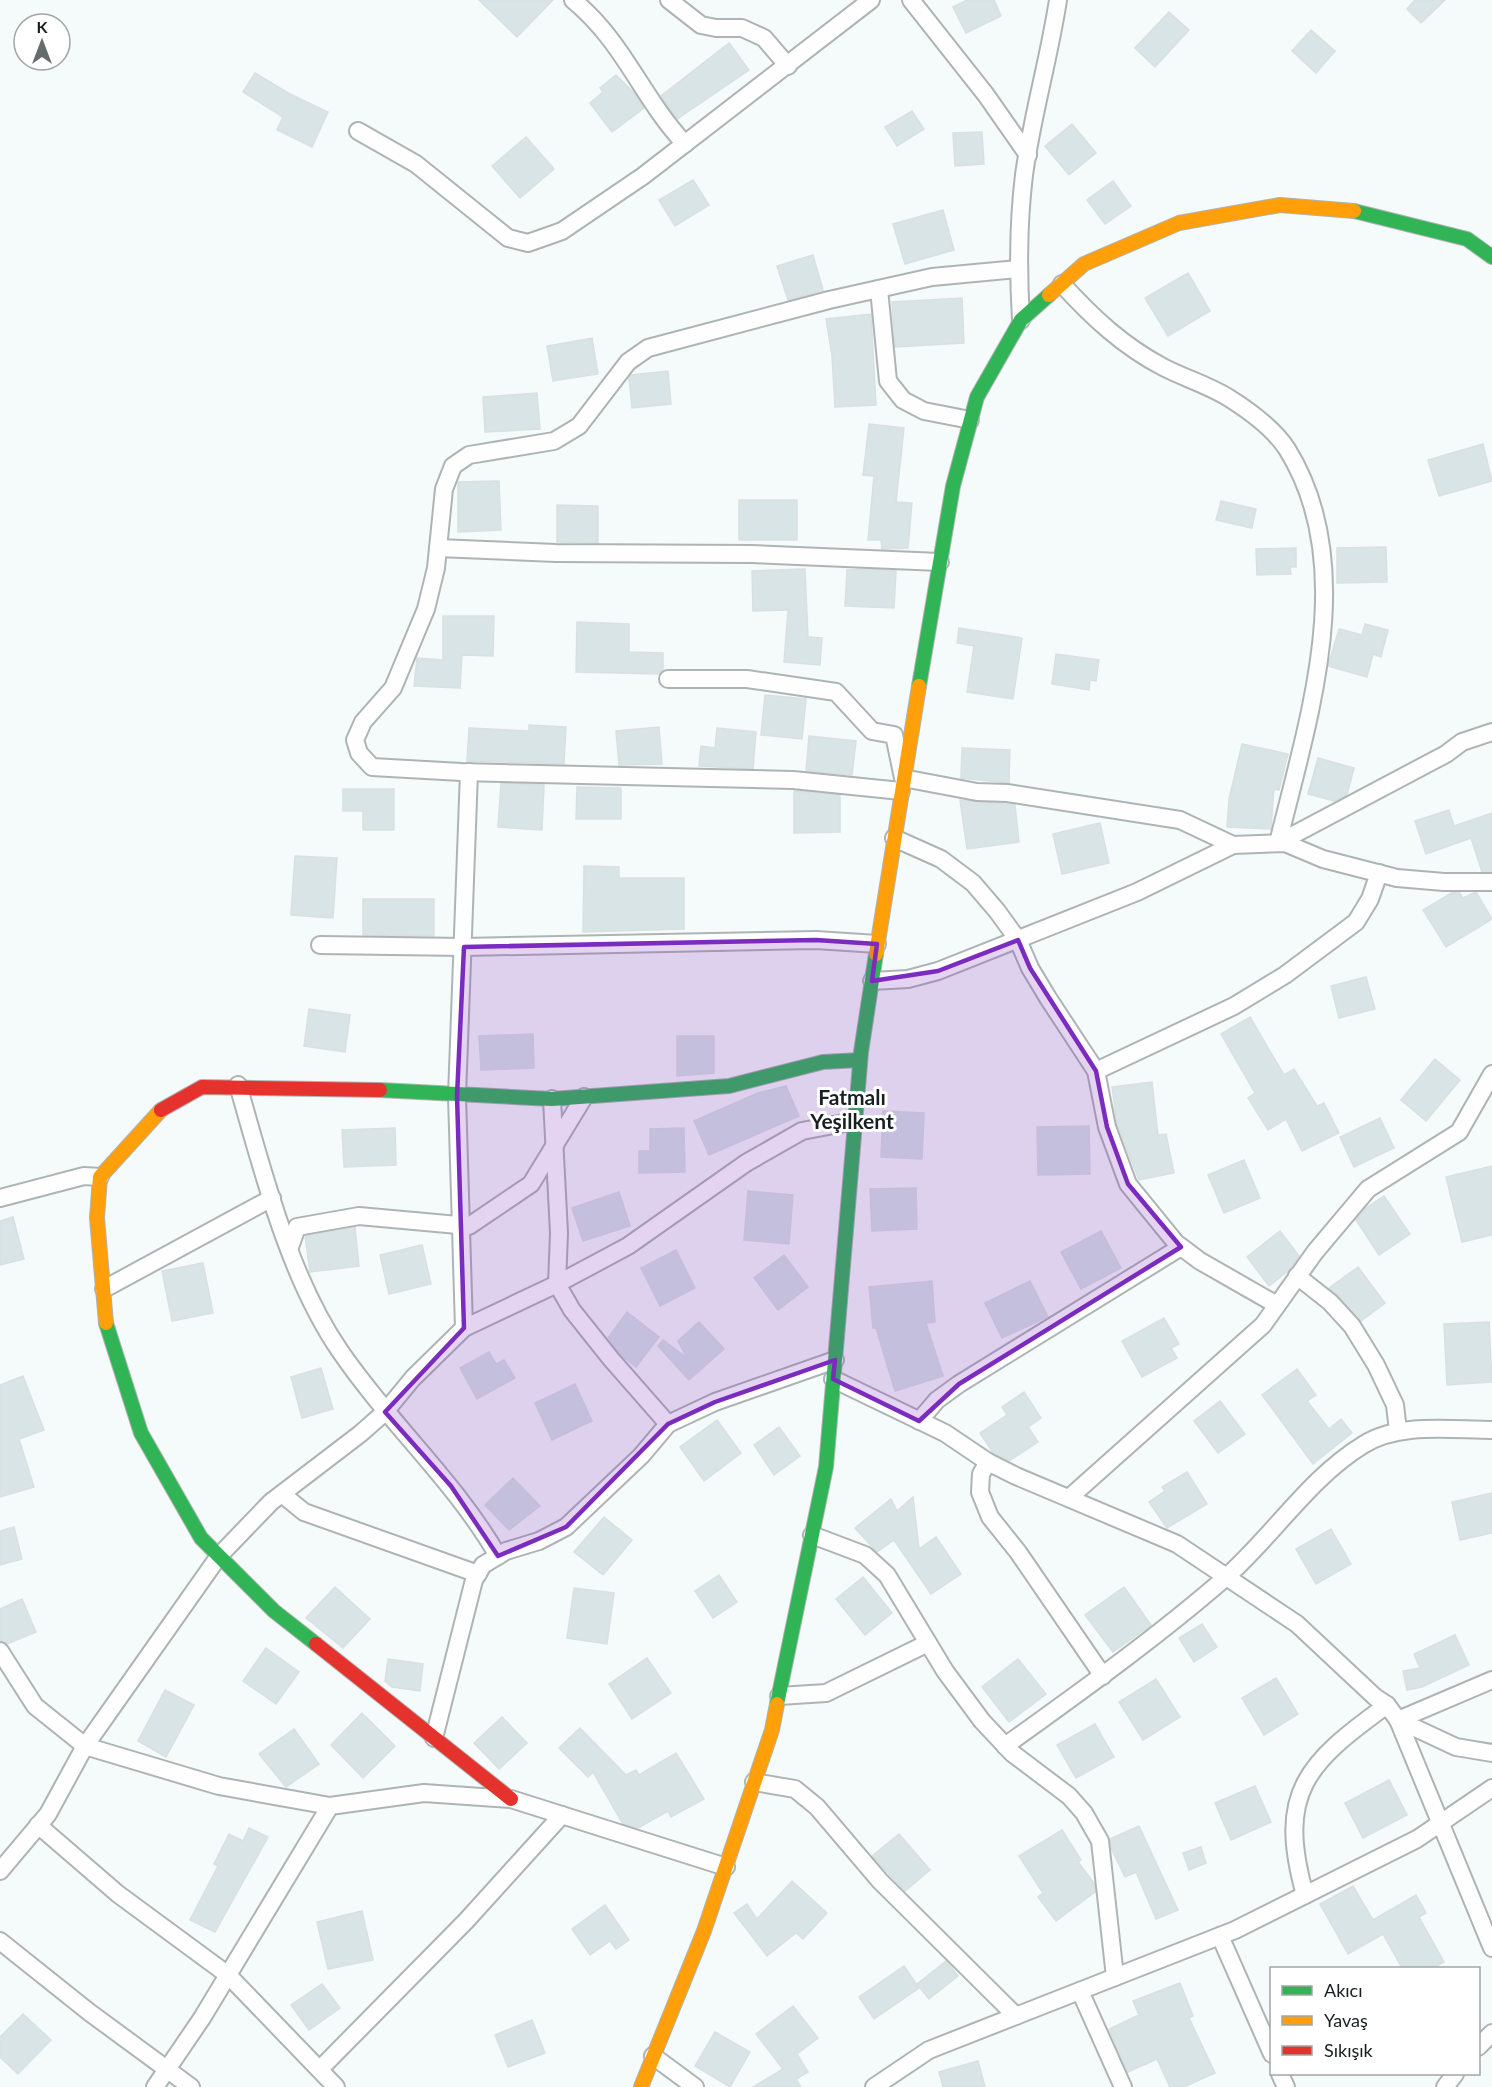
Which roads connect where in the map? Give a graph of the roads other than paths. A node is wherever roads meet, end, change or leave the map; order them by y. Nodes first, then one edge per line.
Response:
1 (573, 0) edge
2 (669, 0) edge
3 (871, 0) edge
4 (911, 0) edge
5 (1058, 0) edge
6 (788, 66) junction
7 (358, 131) dead end
8 (685, 144) junction
9 (1028, 154) junction
10 (1492, 257) edge
11 (1018, 269) junction
12 (1062, 284) junction
13 (879, 289) junction
14 (1021, 320) junction
15 (970, 420) junction
16 (438, 548) junction
17 (940, 562) junction
18 (668, 679) dead end
19 (1492, 732) edge
20 (469, 772) junction
21 (902, 784) junction
22 (894, 838) junction
23 (1278, 843) junction
24 (1233, 845) junction
25 (1379, 873) junction
26 (1492, 882) edge
27 (1018, 940) junction
28 (877, 944) junction
29 (320, 945) dead end
30 (465, 947) junction
31 (872, 981) junction
32 (860, 1060) junction
33 (1096, 1071) junction
34 (1492, 1074) edge
35 (238, 1085) junction
36 (457, 1096) junction
37 (584, 1097) junction
38 (552, 1099) junction
39 (855, 1121) junction
40 (555, 1144) junction
41 (100, 1177) junction
42 (0, 1198) edge
43 (272, 1198) junction
44 (460, 1226) junction
45 (290, 1247) junction
46 (1181, 1247) junction
47 (1297, 1276) junction
48 (557, 1284) junction
49 (104, 1289) junction
50 (1277, 1305) junction
51 (464, 1328) junction
52 (835, 1360) junction
53 (834, 1379) junction
54 (385, 1412) junction
55 (919, 1421) junction
56 (668, 1424) junction
57 (1492, 1430) edge
58 (1398, 1431) junction
59 (988, 1462) junction
60 (282, 1494) junction
61 (1069, 1498) junction
62 (812, 1535) junction
63 (219, 1556) junction
64 (498, 1556) junction
65 (478, 1574) junction
66 (1226, 1577) junction
67 (928, 1643) junction
68 (0, 1652) edge
69 (1102, 1676) junction
70 (1492, 1680) edge
71 (778, 1696) junction
72 (1387, 1706) junction
73 (1398, 1720) junction
74 (434, 1738) junction
75 (85, 1746) junction
76 (1005, 1746) junction
77 (1492, 1753) edge
78 (754, 1782) junction
79 (1492, 1788) edge
80 (510, 1799) junction
81 (330, 1806) junction
82 (562, 1815) junction
83 (38, 1825) junction
84 (1440, 1826) junction
85 (726, 1867) junction
86 (0, 1871) edge
87 (1305, 1895) junction
88 (1220, 1936) junction
89 (0, 1941) edge
90 (1492, 1948) edge
91 (228, 1975) junction
92 (1115, 1977) junction
93 (1080, 1991) junction
94 (1016, 2016) junction
95 (1492, 2033) edge
96 (1480, 2046) edge
97 (1270, 2049) edge
98 (653, 2056) junction
99 (321, 2068) junction
100 (167, 2069) junction
101 (155, 2087) edge
102 (191, 2087) edge
103 (336, 2087) edge
104 (641, 2087) edge
105 (695, 2087) edge
106 (874, 2087) edge
107 (1123, 2087) edge

1 - 8 street
2 - 6 street
3 - 6 street
4 - 9 street
5 - 9 street
6 - 8 street
7 - 8 street
9 - 11 street
10 - 12 street
11 - 13 street
11 - 14 street
12 - 14 street
12 - 23 street
13 - 15 street
13 - 16 street
14 - 15 street
15 - 17 street
16 - 17 street
16 - 20 street
17 - 21 street
18 - 21 street
19 - 23 street
20 - 21 street
20 - 30 street
21 - 22 street
21 - 24 street
22 - 27 street
22 - 28 street
23 - 24 street
23 - 25 street
24 - 27 street
25 - 26 street
25 - 33 street
27 - 31 street
27 - 33 street
28 - 30 street
28 - 31 street
29 - 30 street
30 - 36 street
31 - 32 street
32 - 37 street
32 - 39 street
33 - 46 street
34 - 47 street
35 - 36 street
35 - 41 street
35 - 43 street
36 - 38 street
36 - 44 street
37 - 38 street
37 - 40 street
38 - 40 street
39 - 48 street
39 - 52 street
40 - 44 street
40 - 48 street
41 - 42 street
41 - 49 street
43 - 45 street
43 - 49 street
44 - 45 street
44 - 51 street
45 - 54 street
46 - 50 street
46 - 55 street
47 - 50 street
47 - 58 street
48 - 51 street
48 - 56 street
49 - 63 street
50 - 61 street
51 - 54 street
52 - 53 street
52 - 56 street
53 - 55 street
53 - 62 street
54 - 60 street
54 - 64 street
55 - 59 street
56 - 64 street
57 - 58 street
58 - 66 street
59 - 61 street
59 - 69 street
60 - 63 street
60 - 65 street
61 - 66 street
62 - 67 street
62 - 71 street
63 - 74 street
63 - 75 street
64 - 65 street
65 - 74 street
66 - 69 street
66 - 72 street
67 - 71 street
67 - 76 street
68 - 75 street
69 - 76 street
70 - 73 street
71 - 78 street
72 - 73 street
72 - 87 street
73 - 77 street
73 - 84 street
74 - 80 street
75 - 81 street
75 - 83 street
76 - 92 street
78 - 85 street
78 - 94 street
79 - 84 street
80 - 81 street
80 - 82 street
81 - 91 street
82 - 85 street
82 - 99 street
83 - 86 street
83 - 91 street
84 - 87 street
84 - 90 street
85 - 98 street
87 - 88 street
88 - 92 street
88 - 97 street
89 - 100 street
91 - 99 street
91 - 100 street
92 - 93 street
93 - 94 street
93 - 107 street
94 - 106 street
95 - 96 street
98 - 104 street
98 - 105 street
99 - 103 street
100 - 101 street
100 - 102 street

